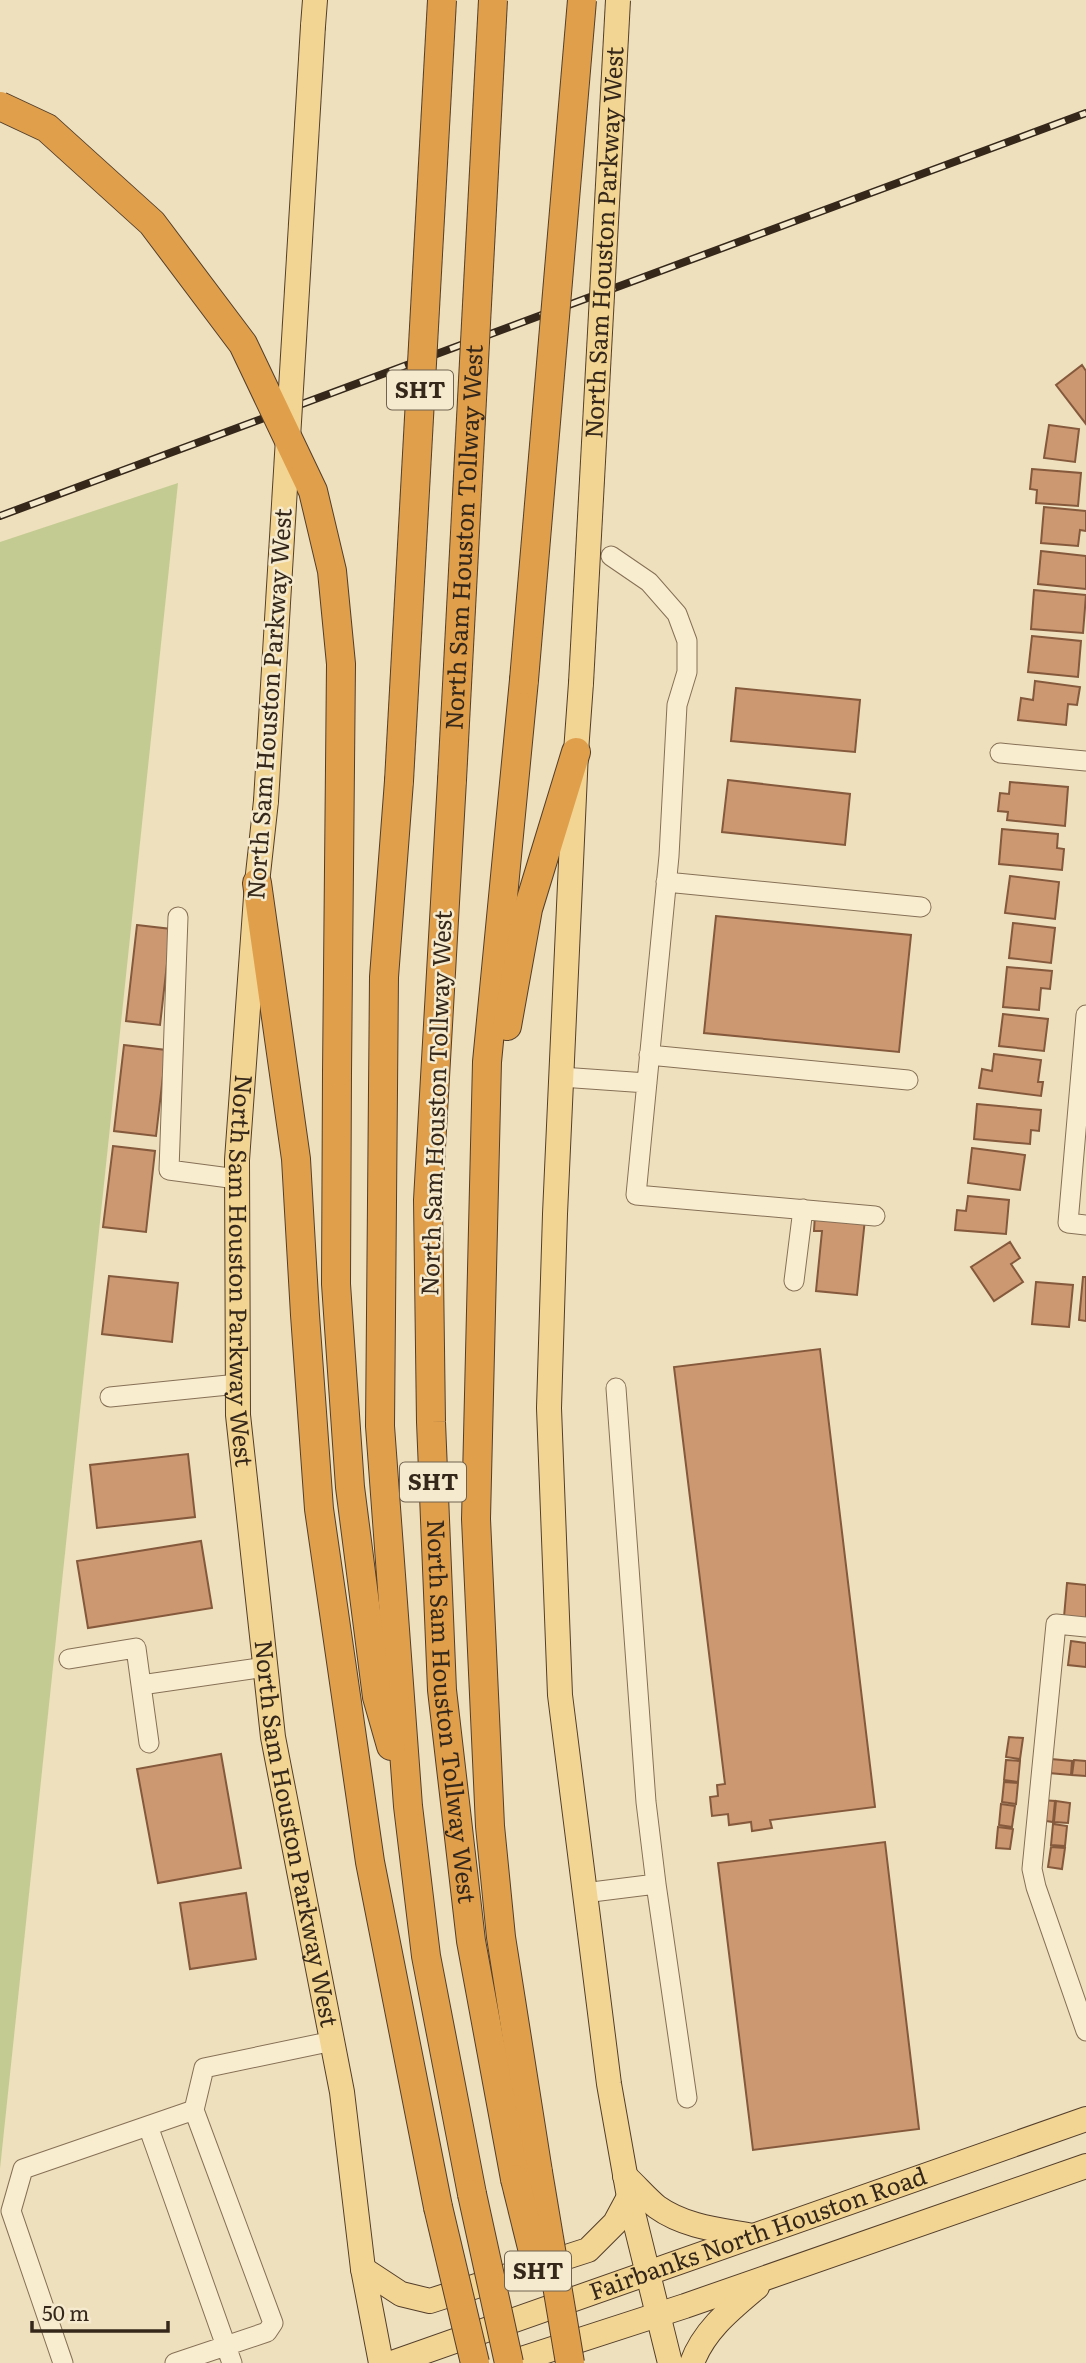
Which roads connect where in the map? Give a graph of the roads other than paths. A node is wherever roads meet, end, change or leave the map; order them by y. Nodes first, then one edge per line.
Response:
1 (315, 0) edge
2 (442, 0) edge
3 (494, 0) edge
4 (582, 0) edge
5 (618, 0) edge
6 (0, 106) edge
7 (611, 556) dead end
8 (576, 752) junction
9 (1000, 753) dead end
10 (1086, 761) edge
11 (666, 882) junction
12 (257, 883) junction
13 (921, 907) dead end
14 (178, 917) dead end
15 (1086, 1014) edge
16 (649, 1055) junction
17 (561, 1077) junction
18 (908, 1080) dead end
19 (647, 1083) junction
20 (237, 1179) junction
21 (803, 1209) junction
22 (875, 1216) dead end
23 (1077, 1224) edge
24 (794, 1281) dead end
25 (238, 1384) junction
26 (616, 1388) dead end
27 (110, 1397) dead end
28 (1086, 1627) edge
29 (69, 1659) dead end
30 (265, 1667) junction
31 (141, 1685) junction
32 (485, 1697) junction
33 (149, 1743) dead end
34 (408, 1805) junction
35 (656, 1884) junction
36 (584, 1893) junction
37 (1086, 2031) edge
38 (332, 2041) junction
39 (687, 2098) dead end
40 (194, 2110) junction
41 (1086, 2119) edge
42 (148, 2126) junction
43 (1086, 2166) edge
44 (527, 2176) junction
45 (627, 2186) junction
46 (753, 2236) junction
47 (363, 2269) junction
48 (647, 2274) junction
49 (769, 2277) junction
50 (658, 2315) junction
51 (229, 2354) edge
52 (63, 2363) edge
53 (175, 2363) edge
54 (381, 2363) edge
55 (392, 2363) edge
56 (475, 2363) edge
57 (509, 2363) edge
58 (560, 2363) edge
59 (570, 2363) edge
60 (670, 2363) edge
61 (692, 2363) edge

1 - 12 main road, North Sam Houston Parkway West, bridge
2 - 34 highway, North Sam Houston Tollway West / SHT, bridge
3 - 44 highway, North Sam Houston Tollway West / SHT, bridge
4 - 32 highway, bridge
5 - 8 main road, North Sam Houston Parkway West, bridge
6 - 34 highway, bridge
7 - 11 street
8 - 17 main road, North Sam Houston Parkway West
8 - 32 highway
9 - 10 street
11 - 13 street
11 - 16 street
12 - 20 main road, North Sam Houston Parkway West
12 - 56 highway, bridge
14 - 20 street
15 - 23 street
16 - 18 street
16 - 19 street
17 - 19 street
17 - 36 main road, North Sam Houston Parkway West
19 - 21 street
20 - 25 main road, North Sam Houston Parkway West
21 - 22 street
21 - 24 street
25 - 27 street
25 - 30 main road, North Sam Houston Parkway West
26 - 35 street
28 - 37 street
29 - 31 street
30 - 31 street
30 - 38 main road, North Sam Houston Parkway West
31 - 33 street
32 - 44 highway
34 - 57 highway, North Sam Houston Tollway West / SHT, bridge
35 - 36 street
35 - 39 street
36 - 45 main road, North Sam Houston Parkway West
38 - 40 street
38 - 47 main road, North Sam Houston Parkway West
40 - 42 street
40 - 51 street
41 - 46 main road, Fairbanks North Houston Road
42 - 51 street
42 - 52 street
43 - 49 main road, Fairbanks North Houston Road
44 - 58 highway, North Sam Houston Tollway West / SHT, bridge
44 - 59 highway, bridge
45 - 46 main road
45 - 47 main road
45 - 48 main road, North Sam Houston Parkway West
46 - 48 main road, Fairbanks North Houston Road
47 - 54 main road, North Sam Houston Parkway West
48 - 50 main road, North Sam Houston Parkway West
48 - 55 main road, Fairbanks North Houston Road
49 - 50 main road, Fairbanks North Houston Road
49 - 61 main road
50 - 57 main road, Fairbanks North Houston Road
50 - 60 main road, North Sam Houston Parkway West
51 - 53 street

